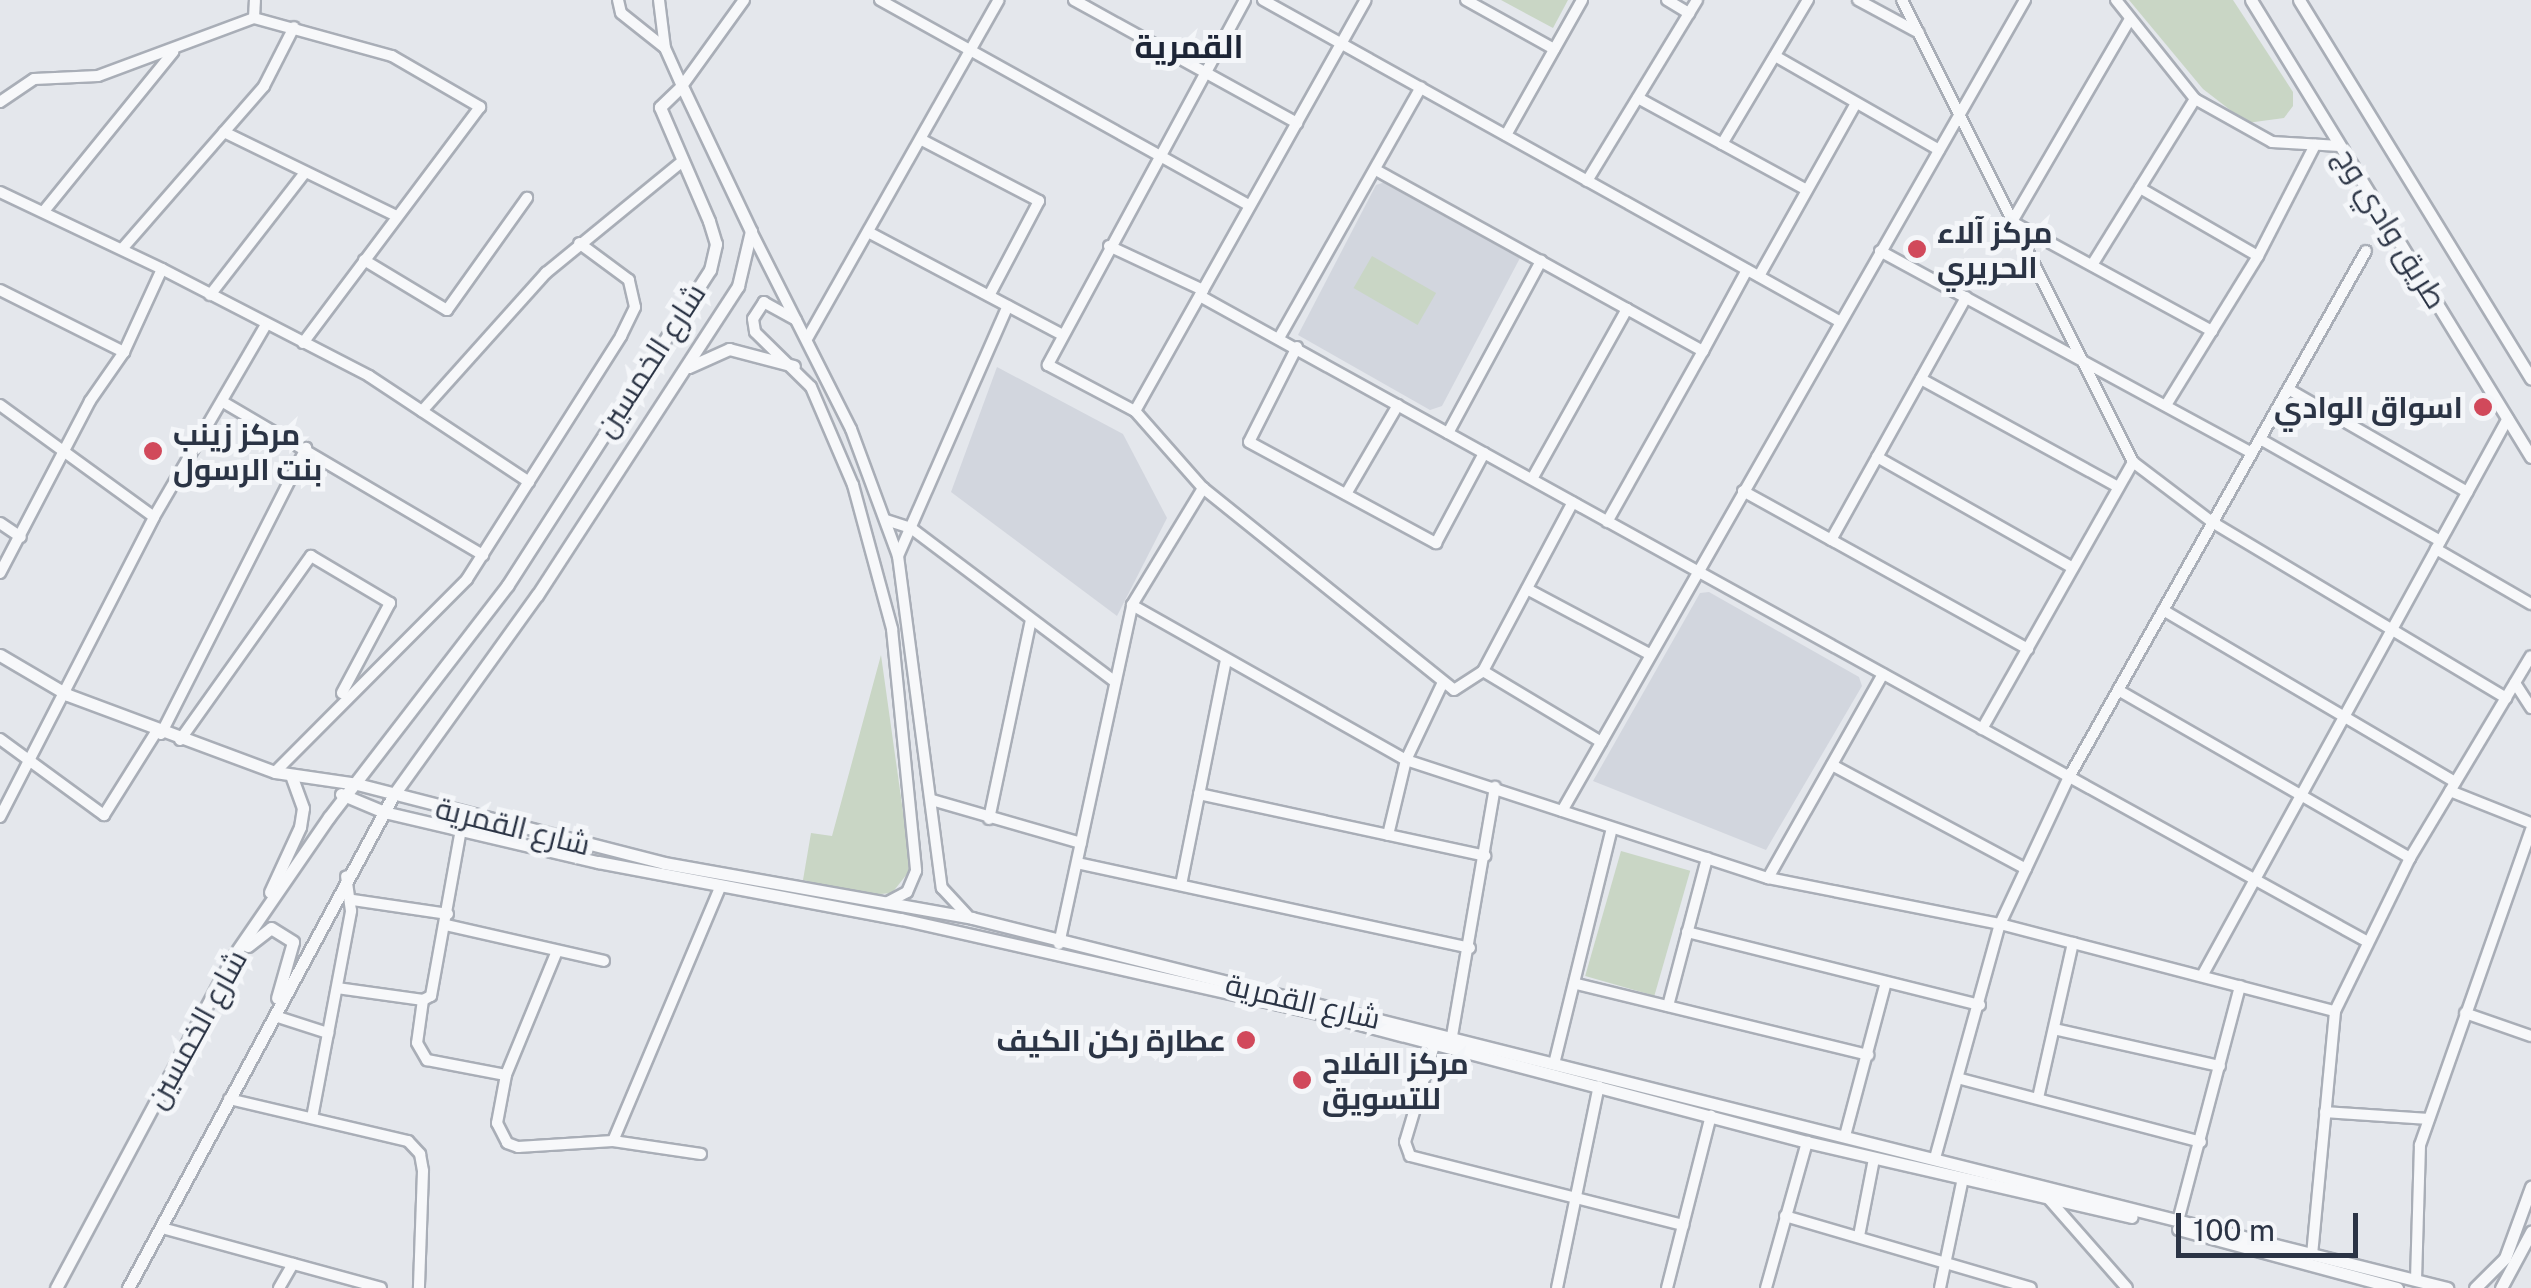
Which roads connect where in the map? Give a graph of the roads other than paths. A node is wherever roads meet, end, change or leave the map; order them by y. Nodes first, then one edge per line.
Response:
1 (255, 0) edge
2 (618, 0) edge
3 (659, 0) edge
4 (744, 0) edge
5 (880, 0) edge
6 (1000, 0) edge
7 (1074, 0) edge
8 (1245, 0) edge
9 (1263, 0) edge
10 (1366, 0) edge
11 (1582, 0) edge
12 (1667, 0) edge
13 (1697, 0) edge
14 (1808, 0) edge
15 (1858, 0) edge
16 (1902, 0) edge
17 (2025, 0) edge
18 (2116, 0) edge
19 (2251, 0) edge
20 (2299, 0) edge
21 (1473, 2) edge
22 (1689, 13) junction
23 (254, 18) junction
24 (2130, 19) junction
25 (294, 27) junction
26 (1919, 34) junction
27 (1342, 43) junction
28 (666, 48) junction
29 (973, 48) junction
30 (176, 49) junction
31 (1554, 49) junction
32 (1774, 56) junction
33 (1204, 72) junction
34 (682, 86) junction
35 (1421, 87) junction
36 (1638, 98) junction
37 (2195, 99) junction
38 (0, 102) edge
39 (1856, 103) junction
40 (1960, 115) junction
41 (1297, 123) junction
42 (224, 132) junction
43 (1506, 135) junction
44 (922, 140) junction
45 (1722, 144) junction
46 (2316, 145) junction
47 (2340, 146) junction
48 (1939, 150) junction
49 (1158, 154) junction
50 (684, 161) junction
51 (1376, 170) junction
52 (303, 175) junction
53 (1588, 180) junction
54 (2140, 188) junction
55 (1807, 190) junction
56 (0, 192) edge
57 (527, 198) dead end
58 (1250, 206) junction
59 (44, 210) junction
60 (394, 214) junction
61 (2012, 222) junction
62 (751, 232) junction
63 (870, 233) junction
64 (579, 243) junction
65 (1109, 246) junction
66 (122, 249) junction
67 (2366, 250) dead end
68 (1880, 251) junction
69 (2258, 256) junction
70 (364, 260) junction
71 (1541, 261) junction
72 (2092, 265) junction
73 (162, 269) junction
74 (1747, 270) junction
75 (1758, 276) junction
76 (0, 290) edge
77 (1202, 293) junction
78 (210, 294) junction
79 (989, 296) junction
80 (1966, 297) junction
81 (1008, 306) junction
82 (1627, 309) junction
83 (1839, 321) junction
84 (265, 326) junction
85 (2212, 331) junction
86 (1063, 336) junction
87 (808, 337) junction
88 (1278, 338) junction
89 (304, 344) junction
90 (1297, 348) junction
91 (1703, 351) junction
92 (124, 352) junction
93 (2082, 358) junction
94 (794, 366) junction
95 (685, 369) junction
96 (1920, 378) junction
97 (2531, 378) edge
98 (2288, 389) junction
99 (223, 402) junction
100 (0, 405) edge
101 (1398, 405) junction
102 (2166, 405) junction
103 (1135, 411) junction
104 (422, 412) junction
105 (2508, 418) junction
106 (1448, 433) junction
107 (2260, 438) junction
108 (306, 448) junction
109 (64, 452) junction
110 (1484, 453) junction
111 (2252, 453) junction
112 (1878, 456) junction
113 (2531, 457) edge
114 (2133, 462) junction
115 (1532, 479) junction
116 (529, 482) junction
117 (2118, 487) junction
118 (1204, 488) junction
119 (1742, 491) junction
120 (2467, 492) junction
121 (1346, 494) junction
122 (1573, 502) junction
123 (154, 517) junction
124 (886, 520) junction
125 (1607, 522) junction
126 (2212, 522) junction
127 (0, 523) edge
128 (911, 528) junction
129 (21, 538) junction
130 (1831, 540) junction
131 (2438, 545) junction
132 (483, 554) junction
133 (898, 556) junction
134 (2073, 568) junction
135 (1698, 571) junction
136 (0, 573) edge
137 (1527, 589) junction
138 (2531, 604) edge
139 (1132, 605) junction
140 (2163, 610) junction
141 (1032, 620) junction
142 (2391, 630) junction
143 (2028, 649) junction
144 (1649, 654) junction
145 (0, 655) edge
146 (2531, 656) edge
147 (1226, 660) junction
148 (1483, 671) junction
149 (1883, 674) junction
150 (1114, 680) junction
151 (1443, 682) junction
152 (2515, 683) junction
153 (2118, 690) junction
154 (68, 695) junction
155 (2506, 698) junction
156 (2531, 708) edge
157 (332, 711) junction
158 (2344, 717) junction
159 (1982, 729) junction
160 (158, 733) junction
161 (0, 739) edge
162 (180, 740) junction
163 (1601, 742) junction
164 (1406, 760) junction
165 (31, 761) junction
166 (1832, 765) junction
167 (275, 772) junction
168 (291, 775) junction
169 (2069, 776) junction
170 (357, 784) junction
171 (330, 785) junction
172 (1495, 787) junction
173 (2452, 787) junction
174 (394, 794) junction
175 (1199, 794) junction
176 (2300, 795) junction
177 (345, 798) junction
178 (932, 800) junction
179 (1562, 811) junction
180 (384, 812) junction
181 (0, 817) edge
182 (989, 820) junction
183 (1612, 828) junction
184 (461, 830) junction
185 (2531, 830) edge
186 (1388, 835) junction
187 (1081, 843) junction
188 (1484, 856) junction
189 (1707, 858) junction
190 (2410, 858) junction
191 (1077, 864) junction
192 (2026, 869) junction
193 (346, 875) junction
194 (1768, 878) junction
195 (2255, 879) junction
196 (1180, 885) junction
197 (720, 888) junction
198 (353, 900) junction
199 (882, 904) junction
200 (972, 918) junction
201 (447, 920) junction
202 (256, 922) junction
203 (2000, 924) junction
204 (1687, 932) junction
205 (2368, 942) junction
206 (2073, 943) junction
207 (1059, 944) junction
208 (1470, 948) junction
209 (557, 951) junction
210 (604, 961) dead end
211 (2202, 976) junction
212 (1886, 982) junction
213 (1577, 984) junction
214 (2240, 986) junction
215 (337, 988) junction
216 (423, 1000) junction
217 (209, 1001) junction
218 (1980, 1005) junction
219 (1668, 1006) junction
220 (2335, 1011) junction
221 (2465, 1014) junction
222 (275, 1016) junction
223 (2054, 1029) junction
224 (267, 1031) junction
225 (328, 1034) junction
226 (1452, 1036) junction
227 (2531, 1036) edge
228 (1435, 1042) junction
229 (1868, 1055) junction
230 (1554, 1064) junction
231 (2220, 1066) junction
232 (506, 1075) junction
233 (1961, 1078) junction
234 (1599, 1086) junction
235 (2038, 1098) junction
236 (229, 1100) junction
237 (2325, 1112) junction
238 (1710, 1116) junction
239 (312, 1118) junction
240 (2428, 1119) junction
241 (1844, 1136) junction
242 (612, 1141) junction
243 (1807, 1142) junction
244 (2201, 1142) junction
245 (701, 1154) dead end
246 (1936, 1158) junction
247 (1874, 1159) junction
248 (1962, 1178) junction
249 (2531, 1187) edge
250 (2047, 1197) junction
251 (1572, 1198) junction
252 (1786, 1216) junction
253 (2178, 1221) junction
254 (1683, 1225) junction
255 (162, 1228) junction
256 (2531, 1232) edge
257 (1859, 1236) junction
258 (2312, 1255) junction
259 (1946, 1261) junction
260 (293, 1264) junction
261 (2416, 1280) junction
262 (2017, 1284) edge
263 (2478, 1287) edge
264 (56, 1288) edge
265 (128, 1288) edge
266 (280, 1288) edge
267 (382, 1288) edge
268 (419, 1288) edge
269 (1557, 1288) edge
270 (1668, 1288) edge
271 (1766, 1288) edge
272 (1940, 1288) edge
273 (2030, 1288) edge
274 (2127, 1288) edge
275 (2397, 1288) edge
276 (2447, 1288) edge
277 (2501, 1288) edge

1 - 23 street
2 - 28 street
3 - 28 street
4 - 34 street
5 - 29 street
6 - 29 street
7 - 33 street
8 - 33 street
9 - 27 street
10 - 27 street
11 - 31 street
12 - 22 street
13 - 22 street
14 - 32 street
15 - 26 street
16 - 26 street
17 - 40 street
18 - 24 street
19 - 47 street, طريق وادي وج
20 - 97 street, طريق وادي وج
21 - 31 street
22 - 36 street
23 - 25 street
23 - 30 street
24 - 37 street
24 - 61 street
25 - 42 street
25 - 60 street
26 - 40 street
27 - 35 street
27 - 41 street
28 - 34 street
29 - 44 street
29 - 49 street
30 - 38 street
30 - 59 street
31 - 43 street
32 - 39 street
32 - 45 street
33 - 41 street
33 - 49 street
34 - 50 street, شارع الخمسين
34 - 62 street
35 - 43 street
35 - 51 street
36 - 45 street
36 - 53 street
37 - 46 street
37 - 54 street
39 - 48 street
39 - 55 street
40 - 48 street
40 - 61 street
41 - 58 street
42 - 52 street
42 - 66 street
43 - 53 street
44 - 63 street
44 - 79 street
45 - 55 street
46 - 47 street
46 - 69 street
47 - 105 street, طريق وادي وج
48 - 68 street
49 - 58 street
49 - 65 street
50 - 64 street
50 - 170 street, شارع الخمسين
51 - 71 street
51 - 88 street
52 - 60 street
52 - 78 street
53 - 74 street
54 - 69 street
54 - 72 street
55 - 75 street
56 - 59 street
57 - 70 street
58 - 77 street
59 - 66 street
60 - 70 street
61 - 72 street
61 - 93 street
62 - 87 street
62 - 95 street, شارع الخمسين
63 - 79 street
63 - 87 street
64 - 104 street
64 - 116 street
65 - 77 street
65 - 86 street
66 - 73 street
67 - 98 street
68 - 80 street
68 - 83 street
69 - 85 street
70 - 89 street
71 - 82 street
71 - 106 street
72 - 85 street
73 - 78 street
73 - 92 street
74 - 75 street
74 - 91 street
75 - 83 street
76 - 92 street
77 - 88 street
77 - 103 street
78 - 84 street
79 - 81 street
80 - 93 street
80 - 96 street
81 - 86 street
81 - 128 street
82 - 91 street
82 - 115 street
83 - 119 street
84 - 89 street
84 - 99 street
85 - 102 street
86 - 103 street
87 - 94 street
87 - 124 street
88 - 90 street
89 - 104 street
90 - 101 street
90 - 121 street
91 - 125 street
92 - 109 street
93 - 102 street
93 - 114 street
94 - 95 street
94 - 199 street
95 - 174 street, شارع الخمسين
96 - 112 street
96 - 117 street
98 - 107 street
98 - 120 street
99 - 108 street
99 - 123 street
100 - 109 street
101 - 106 street
101 - 121 street
102 - 111 street
103 - 118 street
104 - 116 street
105 - 113 street, طريق وادي وج
105 - 120 street
106 - 110 street
107 - 111 street
107 - 131 street
108 - 132 street
108 - 160 street
109 - 123 street
109 - 129 street
110 - 115 street
110 - 121 street
111 - 126 street
112 - 130 street
112 - 134 street
114 - 117 street
114 - 126 street
115 - 122 street
116 - 132 street
117 - 134 street
118 - 139 street
118 - 151 street
119 - 130 street
119 - 135 street
120 - 131 street
122 - 125 street
122 - 137 street
123 - 154 street
124 - 128 street
124 - 133 street
125 - 135 street
126 - 140 street
126 - 142 street
127 - 129 street
128 - 133 street
128 - 141 street
129 - 136 street
130 - 143 street
131 - 138 street
131 - 142 street
132 - 157 street
133 - 178 street
134 - 143 street
135 - 144 street
135 - 149 street
137 - 144 street
137 - 148 street
139 - 147 street
139 - 150 street
140 - 153 street
140 - 158 street
141 - 150 street
141 - 182 street
142 - 155 street
142 - 158 street
143 - 159 street
144 - 163 street
145 - 154 street, شارع القمرية
146 - 152 street
147 - 164 street
147 - 175 street
148 - 151 street
148 - 163 street
149 - 159 street
149 - 166 street
150 - 187 street
151 - 164 street
152 - 155 street
152 - 156 street
153 - 169 street
153 - 176 street
154 - 160 street, شارع القمرية
154 - 165 street
155 - 173 street
157 - 162 street
157 - 167 street
158 - 173 street
158 - 176 street
159 - 169 street
160 - 162 street, شارع القمرية
160 - 165 street
161 - 165 street
162 - 167 street, شارع القمرية
163 - 179 street
164 - 172 street
164 - 186 street
165 - 181 street
166 - 192 street
166 - 194 street
167 - 168 street, شارع القمرية
168 - 171 street, شارع القمرية
168 - 202 street
169 - 192 street
169 - 195 street
170 - 171 street, شارع القمرية
170 - 174 street, شارع القمرية
170 - 177 street, شارع الخمسين
171 - 177 street, شارع القمرية
172 - 179 street
172 - 188 street
173 - 185 street
173 - 190 street
174 - 180 street, شارع الخمسين
174 - 199 street, شارع القمرية
175 - 186 street
175 - 196 street
176 - 190 street
176 - 195 street
177 - 180 street
177 - 202 street, شارع الخمسين
178 - 182 street
178 - 200 street
179 - 183 street
180 - 184 street
180 - 193 street, شارع الخمسين
182 - 187 street
183 - 189 street
183 - 213 street
184 - 197 street
184 - 201 street
185 - 221 street
186 - 188 street
187 - 191 street
188 - 208 street
189 - 194 street
189 - 204 street
190 - 205 street
191 - 196 street
191 - 207 street
192 - 203 street
193 - 198 street
193 - 222 street, شارع الخمسين
194 - 203 street
195 - 205 street
195 - 211 street
196 - 208 street
197 - 228 street
197 - 242 street
198 - 201 street
198 - 215 street
199 - 200 street, شارع القمرية
200 - 207 street, شارع القمرية
201 - 209 street
201 - 216 street
202 - 217 street, شارع الخمسين
203 - 206 street
203 - 218 street
204 - 212 street
204 - 219 street
205 - 220 street
206 - 211 street
206 - 223 street
207 - 226 street, شارع القمرية
208 - 226 street
209 - 210 street
209 - 232 street
211 - 214 street
212 - 218 street
212 - 229 street
213 - 219 street
213 - 230 street
214 - 220 street
214 - 231 street
215 - 216 street
215 - 225 street
216 - 232 street
217 - 224 street
217 - 264 street, شارع الخمسين
218 - 233 street
219 - 229 street
220 - 237 street
221 - 227 street
221 - 240 street
222 - 224 street, شارع الخمسين
222 - 225 street
223 - 231 street
223 - 235 street
224 - 236 street, شارع الخمسين
225 - 239 street
226 - 230 street, شارع القمرية
228 - 234 street
228 - 251 street
229 - 241 street
230 - 241 street, شارع القمرية
231 - 244 street
232 - 242 street
233 - 235 street
233 - 246 street
234 - 238 street
234 - 251 street
235 - 244 street
236 - 239 street
236 - 255 street, شارع الخمسين
237 - 240 street
237 - 258 street
238 - 243 street
238 - 254 street
239 - 268 street
240 - 261 street
241 - 246 street, شارع القمرية
242 - 245 street
243 - 247 street
243 - 252 street
244 - 253 street
246 - 253 street, شارع القمرية
247 - 248 street
247 - 257 street
248 - 250 street
248 - 259 street
249 - 263 street
250 - 274 street
250 - 275 street
251 - 254 street
251 - 269 street
252 - 257 street
252 - 271 street
253 - 258 street, شارع القمرية
254 - 270 street
255 - 260 street
255 - 265 street, شارع الخمسين
256 - 277 street
257 - 259 street
258 - 261 street, شارع القمرية
259 - 262 street
259 - 272 street
260 - 266 street
260 - 267 street
261 - 276 street, شارع القمرية
262 - 273 street

